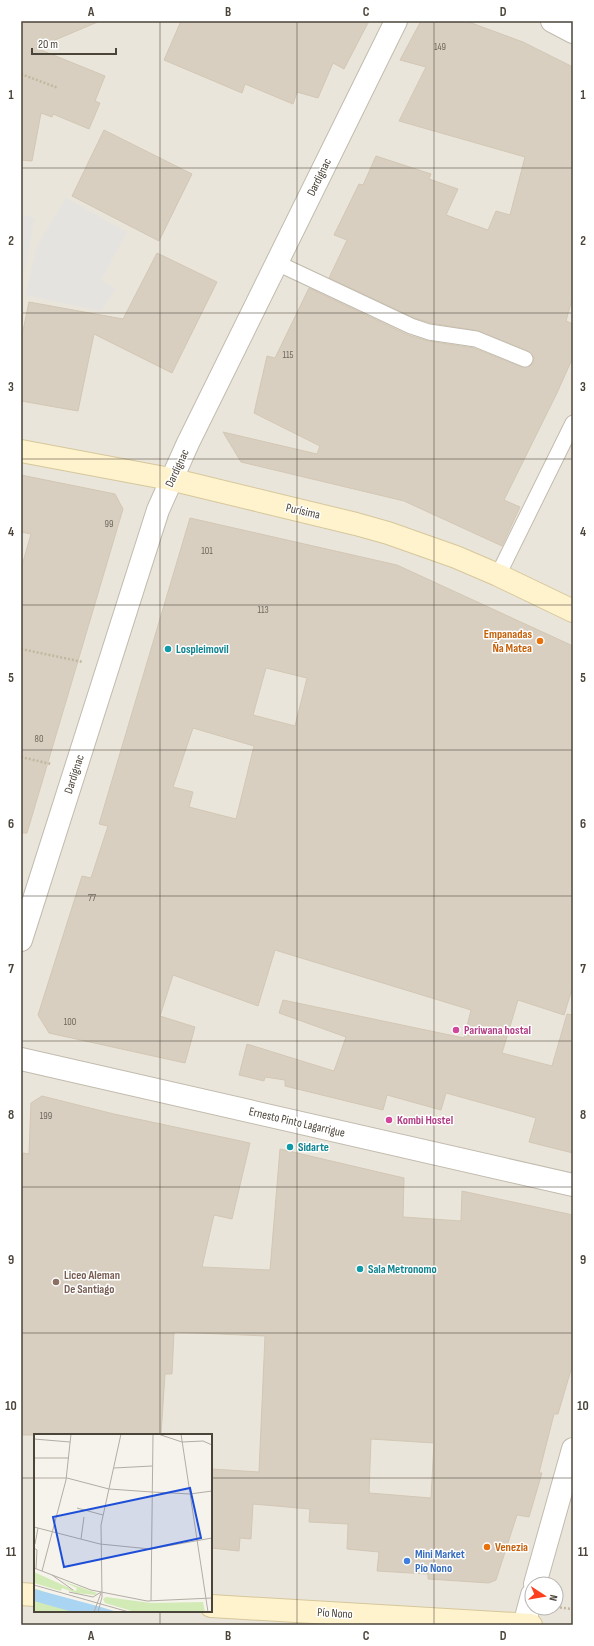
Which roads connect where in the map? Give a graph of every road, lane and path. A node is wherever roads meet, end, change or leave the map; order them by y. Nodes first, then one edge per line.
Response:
1 (396, 21) edge
2 (552, 21) edge
3 (573, 32) edge
4 (21, 74) edge
5 (58, 88) dead end
6 (277, 263) junction
7 (525, 359) dead end
8 (573, 423) edge
9 (21, 451) edge
10 (170, 479) junction
11 (498, 575) junction
12 (573, 610) edge
13 (21, 649) edge
14 (80, 661) dead end
15 (21, 758) edge
16 (46, 763) dead end
17 (21, 940) edge
18 (21, 1059) edge
19 (573, 1185) edge
20 (573, 1449) edge
21 (537, 1576) edge
22 (21, 1594) edge
23 (34, 1595) edge
24 (212, 1606) edge
25 (524, 1625) edge
26 (531, 1625) edge

1 - 6 street, Dardignac
2 - 3 street
4 - 5 path
6 - 7 lane
6 - 10 street, Dardignac
8 - 11 lane
9 - 10 main road, Purísima
10 - 11 main road, Purísima
10 - 17 street, Dardignac
11 - 12 main road, Purísima
13 - 14 path
15 - 16 path
18 - 19 street, Ernesto Pinto Lagarrigue
20 - 21 street
22 - 23 main road
24 - 25 main road, Pío Nono
25 - 26 main road, Pío Nono

